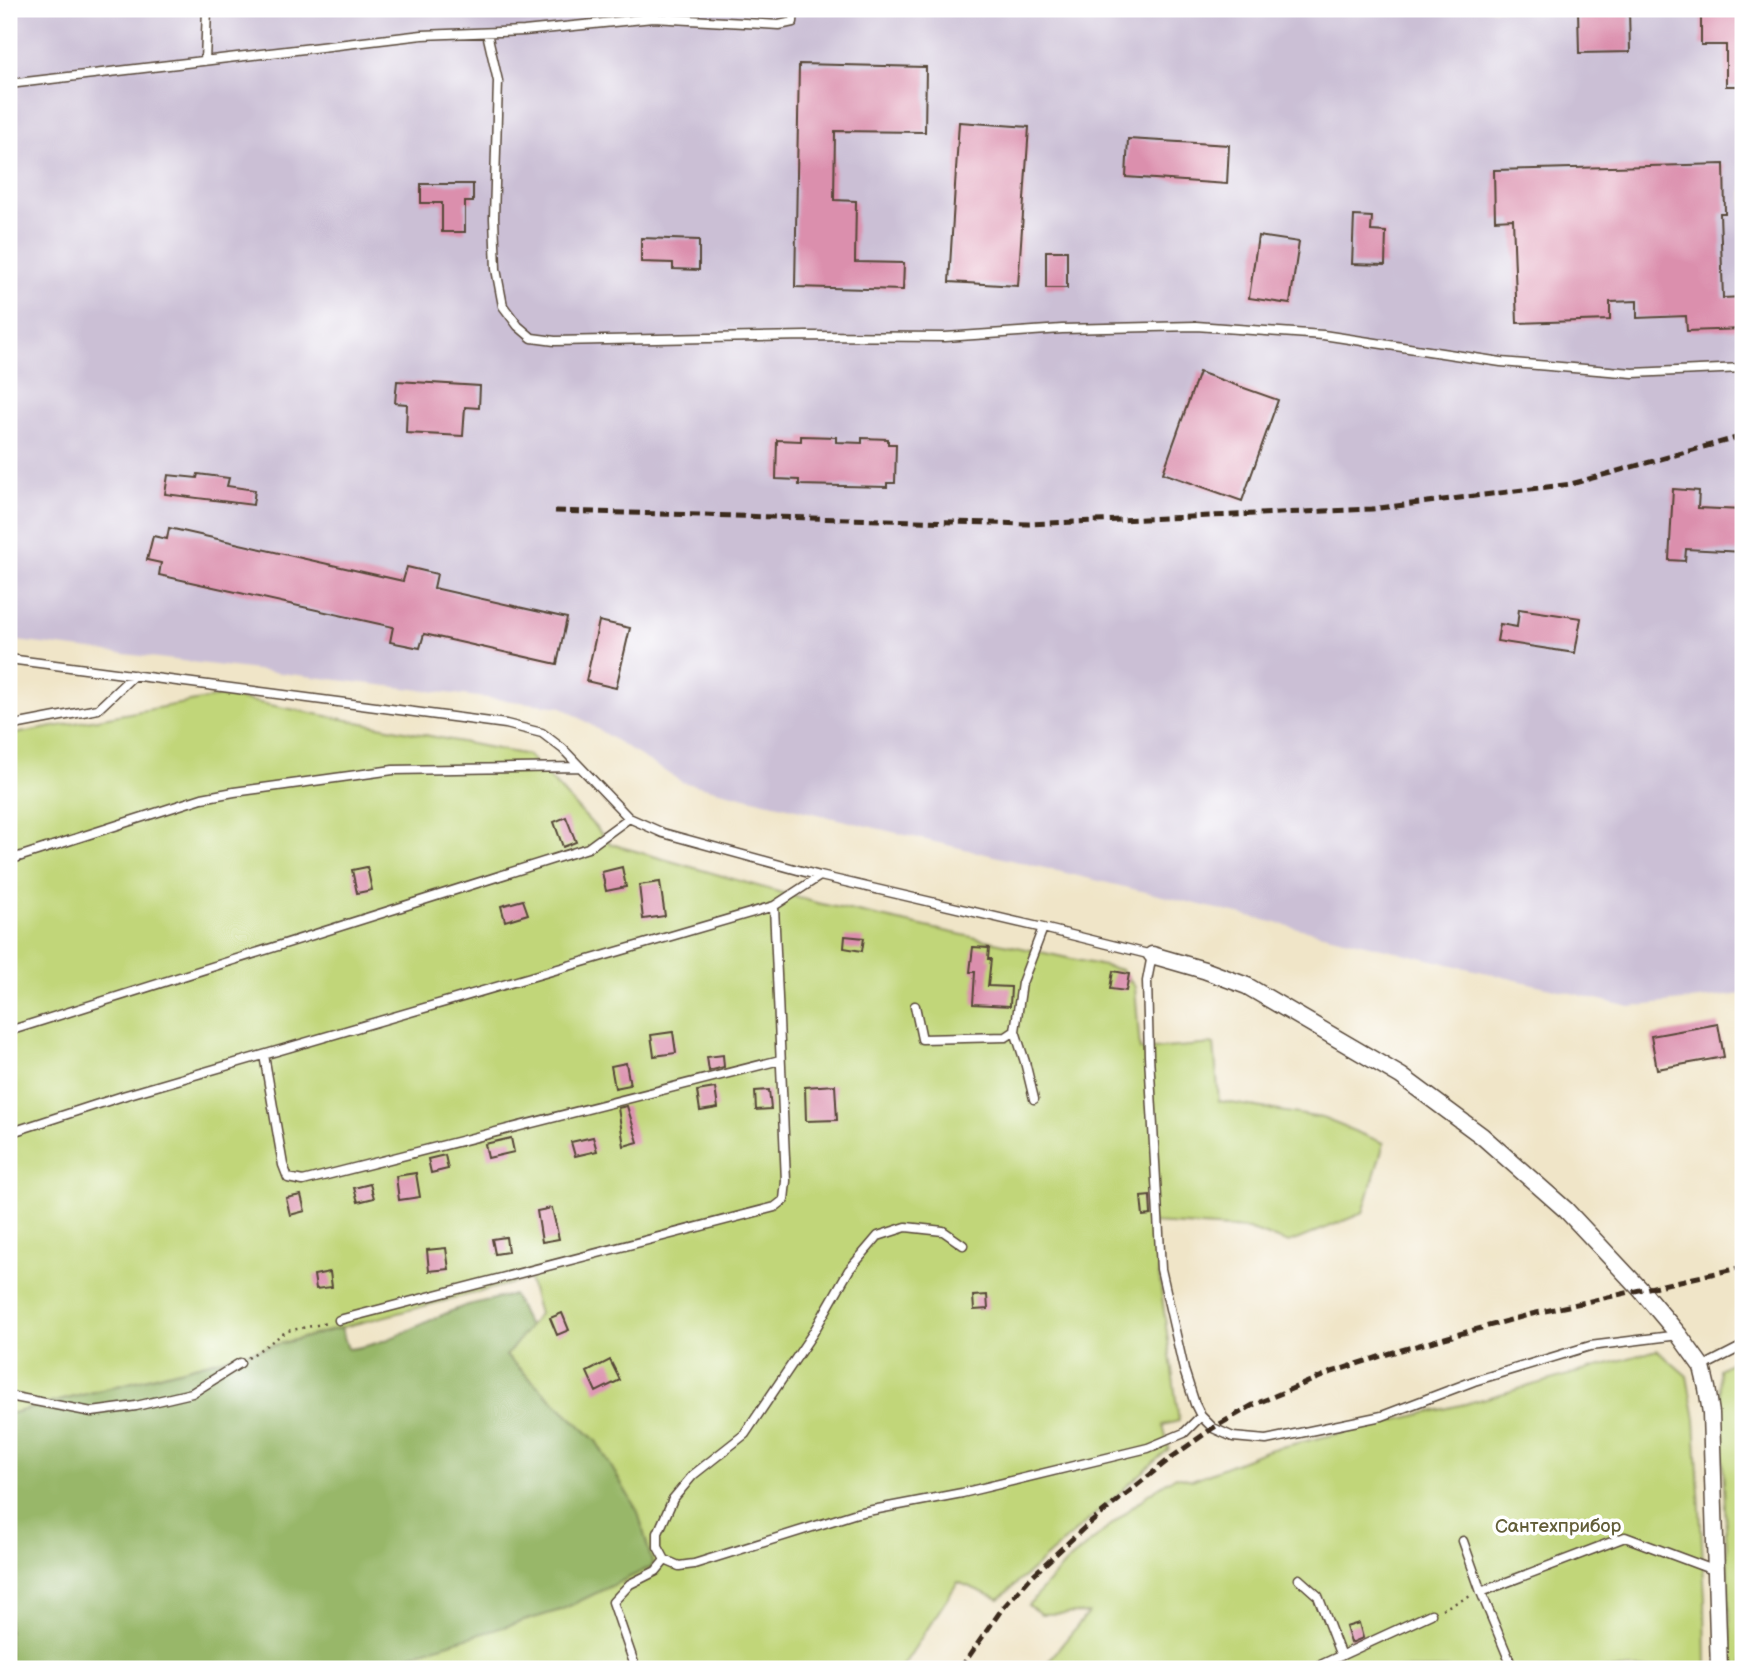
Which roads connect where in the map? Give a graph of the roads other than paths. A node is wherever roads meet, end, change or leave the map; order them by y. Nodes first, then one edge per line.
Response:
1 (207, 9) edge
2 (794, 9) edge
3 (487, 33) junction
4 (205, 61) junction
5 (9, 84) edge
6 (1743, 368) edge
7 (9, 659) edge
8 (134, 675) junction
9 (9, 726) edge
10 (580, 767) junction
11 (629, 818) junction
12 (9, 860) edge
13 (820, 876) junction
14 (774, 906) junction
15 (1043, 928) junction
16 (1152, 955) junction
17 (915, 1006) dead end
18 (9, 1031) edge
19 (1015, 1031) junction
20 (264, 1055) junction
21 (780, 1060) junction
22 (1034, 1099) dead end
23 (9, 1133) edge
24 (963, 1245) dead end
25 (339, 1320) road end
26 (1679, 1335) junction
27 (1743, 1346) edge
28 (240, 1363) road end
29 (1702, 1367) junction
30 (9, 1396) edge
31 (1201, 1416) junction
32 (1463, 1541) dead end
33 (666, 1560) junction
34 (1716, 1571) junction
35 (1299, 1578) dead end
36 (1480, 1592) junction
37 (1430, 1614) road end
38 (1341, 1656) junction
39 (636, 1669) edge
40 (1312, 1669) edge
41 (1513, 1669) edge
42 (1719, 1669) edge

1 - 4 lane
2 - 3 lane
3 - 4 lane
3 - 6 lane
4 - 5 lane
7 - 8 lane
8 - 9 lane
8 - 10 lane
10 - 11 lane
10 - 12 lane
11 - 13 lane
11 - 18 lane
13 - 14 lane
13 - 15 lane
14 - 20 lane
14 - 21 lane
15 - 16 lane
15 - 19 lane
16 - 26 street
16 - 31 lane
17 - 19 lane
19 - 22 lane
20 - 21 lane
20 - 23 lane
21 - 25 lane
24 - 33 lane
26 - 29 street
26 - 31 lane
27 - 29 lane
28 - 30 lane
29 - 34 street
31 - 33 lane
32 - 36 lane
33 - 39 lane
34 - 36 lane
34 - 42 street
35 - 38 lane
36 - 41 lane
37 - 38 lane
38 - 40 lane

